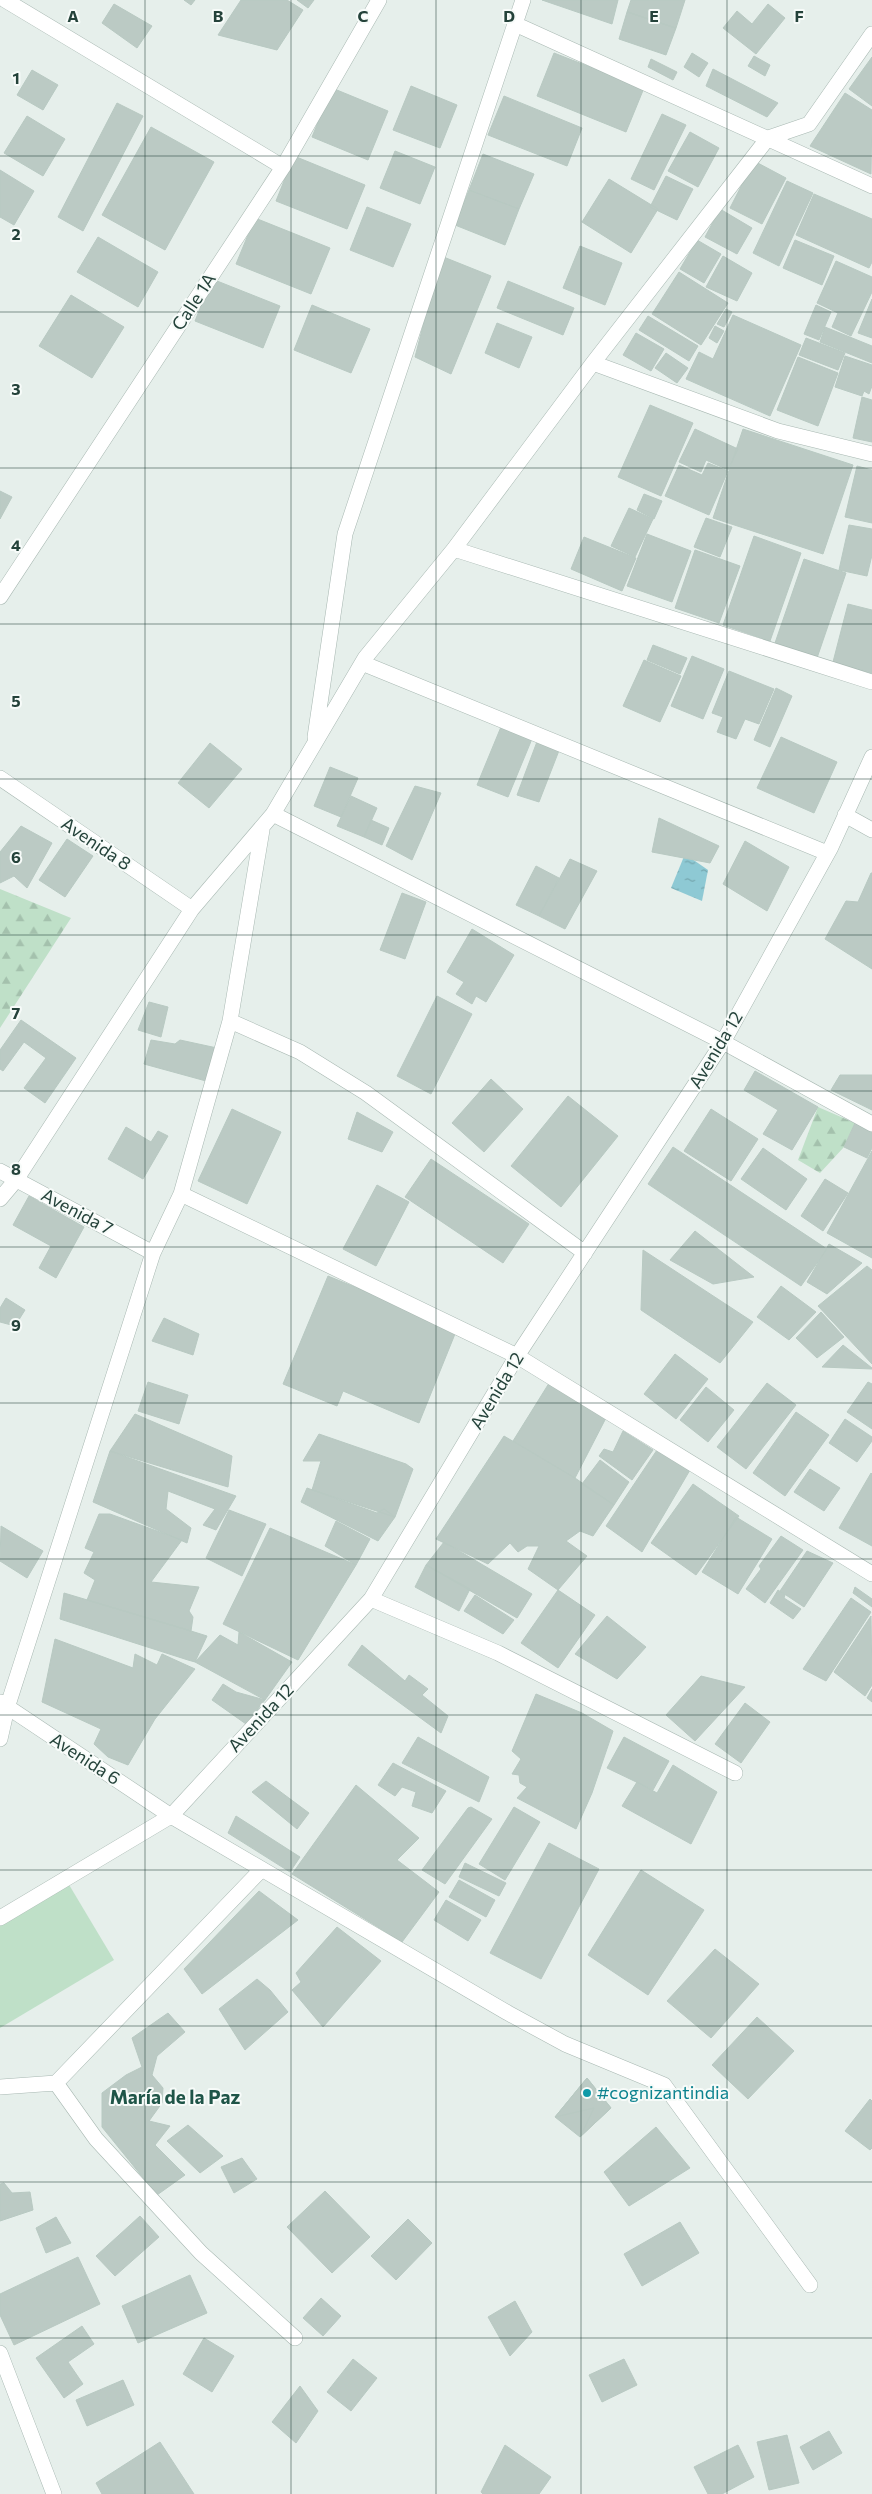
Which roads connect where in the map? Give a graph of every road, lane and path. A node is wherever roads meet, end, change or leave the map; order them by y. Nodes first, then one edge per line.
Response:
1 (5, 0) edge
2 (379, 0) edge
3 (523, 0) edge
4 (515, 24) junction
5 (872, 34) edge
6 (768, 138) junction
7 (283, 166) junction
8 (872, 186) edge
9 (593, 363) junction
10 (872, 454) edge
11 (454, 549) junction
12 (0, 597) edge
13 (362, 664) junction
14 (872, 682) edge
15 (314, 746) junction
16 (872, 758) edge
17 (0, 778) edge
18 (273, 814) junction
19 (846, 815) junction
20 (263, 828) junction
21 (872, 830) edge
22 (827, 853) junction
23 (192, 909) junction
24 (230, 1021) junction
25 (723, 1042) junction
26 (872, 1124) edge
27 (0, 1171) edge
28 (16, 1180) junction
29 (181, 1194) junction
30 (0, 1199) edge
31 (153, 1253) junction
32 (585, 1253) junction
33 (518, 1356) junction
34 (872, 1574) edge
35 (371, 1599) junction
36 (4, 1705) edge
37 (0, 1739) edge
38 (735, 1773) dead end
39 (171, 1816) junction
40 (261, 1870) junction
41 (0, 1918) edge
42 (56, 2083) junction
43 (0, 2087) edge
44 (810, 2285) dead end
45 (295, 2338) dead end
46 (0, 2353) edge
47 (54, 2494) edge

1 - 7 street
2 - 7 street, Calle 1A
3 - 4 street
4 - 6 street
4 - 15 street
5 - 6 street
6 - 8 street
6 - 9 street
7 - 12 street, Calle 1A
9 - 10 street
9 - 11 street
11 - 13 street
11 - 14 street
13 - 15 street
13 - 22 street
15 - 18 street
16 - 19 street, Avenida 12
17 - 23 street, Avenida 8
18 - 20 street
18 - 25 street
19 - 21 street
19 - 22 street, Avenida 12
20 - 23 street
20 - 24 street
22 - 25 street, Avenida 12
23 - 28 street
24 - 29 street
24 - 32 street
25 - 26 street
25 - 32 street, Avenida 12
27 - 28 street, Avenida 7
28 - 30 street
28 - 31 street, Avenida 7
29 - 31 street
29 - 33 street
31 - 36 street
32 - 33 street, Avenida 12
33 - 34 street
33 - 35 street, Avenida 12
35 - 38 street
35 - 39 street, Avenida 12
36 - 37 street
36 - 39 street, Avenida 6
39 - 40 street, Avenida 6
39 - 41 street, Avenida 12
40 - 42 street
40 - 44 street, Avenida 6
42 - 43 street
42 - 45 street
46 - 47 street

